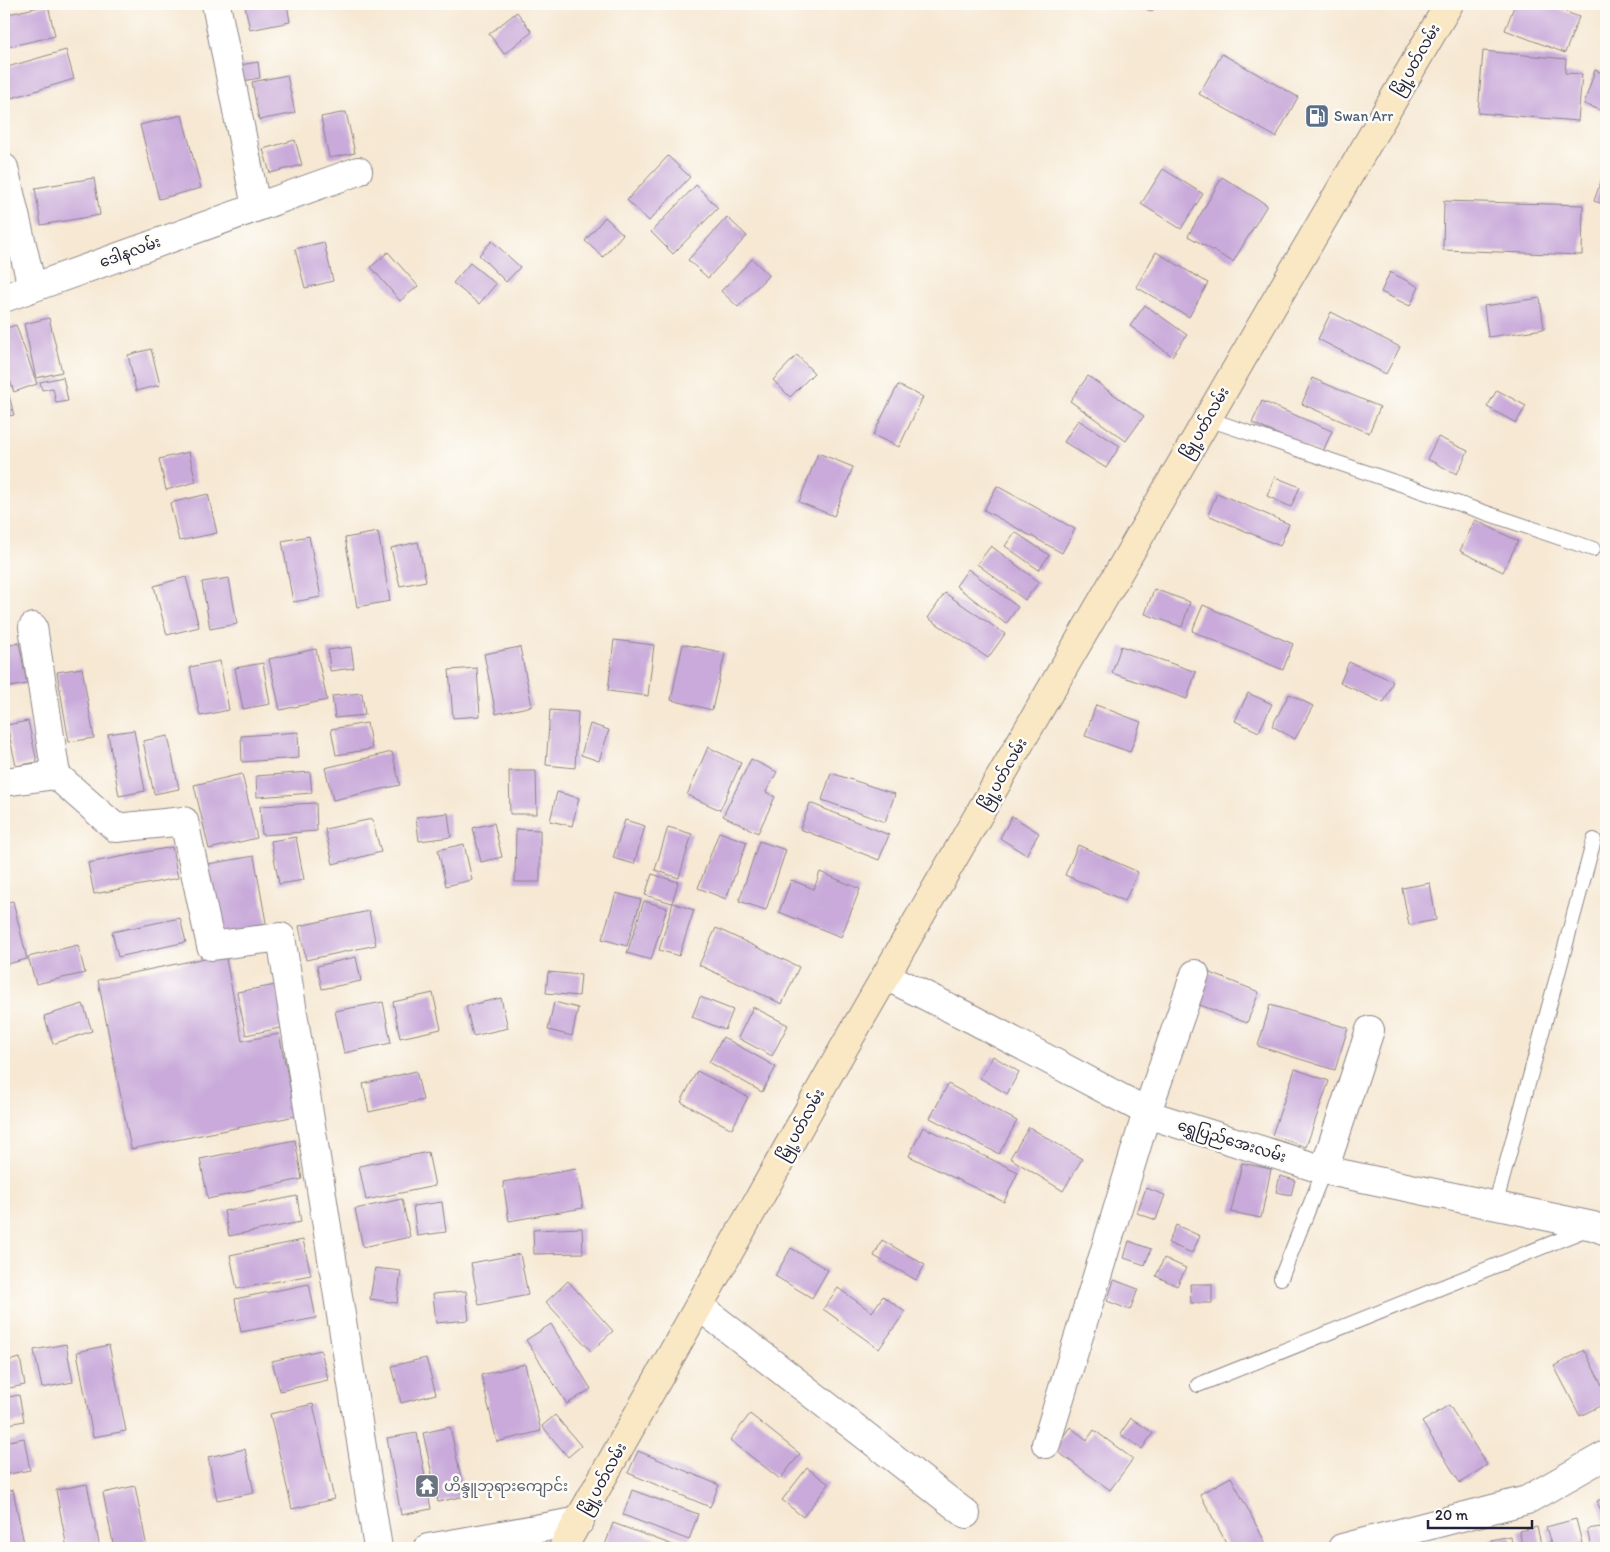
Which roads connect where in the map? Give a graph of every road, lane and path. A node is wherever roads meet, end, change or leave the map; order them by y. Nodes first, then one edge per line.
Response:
1 (216, 4) edge
2 (1449, 4) edge
3 (4, 168) edge
4 (358, 171) dead end
5 (256, 207) junction
6 (32, 287) junction
7 (4, 298) edge
8 (1208, 419) junction
9 (1592, 548) dead end
10 (33, 627) dead end
11 (56, 775) junction
12 (4, 782) edge
13 (1594, 840) dead end
14 (1195, 974) dead end
15 (886, 976) junction
16 (1370, 1030) dead end
17 (1147, 1112) junction
18 (1324, 1170) junction
19 (1495, 1206) junction
20 (1600, 1229) edge
21 (1282, 1278) dead end
22 (700, 1307) junction
23 (1198, 1385) dead end
24 (1046, 1444) dead end
25 (1606, 1455) edge
26 (966, 1514) dead end
27 (580, 1521) junction
28 (378, 1548) edge
29 (428, 1548) edge
30 (563, 1548) edge
31 (1342, 1548) edge

1 - 5 street
2 - 8 main road, မြို့ပတ်လမ်း
3 - 6 street
4 - 5 street, ဒေါနလမ်း
5 - 6 street, ဒေါနလမ်း
6 - 7 street, ဒေါနလမ်း
8 - 9 lane
8 - 15 main road, မြို့ပတ်လမ်း
10 - 11 street
11 - 12 street
11 - 28 street
13 - 19 lane
14 - 17 street
15 - 17 street, ရွှေပြည်အေးလမ်း
15 - 22 main road, မြို့ပတ်လမ်း
16 - 18 street
17 - 18 street, ရွှေပြည်အေးလမ်း
17 - 24 street
18 - 19 street, ရွှေပြည်အေးလမ်း
18 - 21 lane
19 - 20 street, ရွှေပြည်အေးလမ်း
20 - 23 lane
22 - 26 street
22 - 27 main road, မြို့ပတ်လမ်း
25 - 31 street
27 - 29 street
27 - 30 main road, မြို့ပတ်လမ်း

